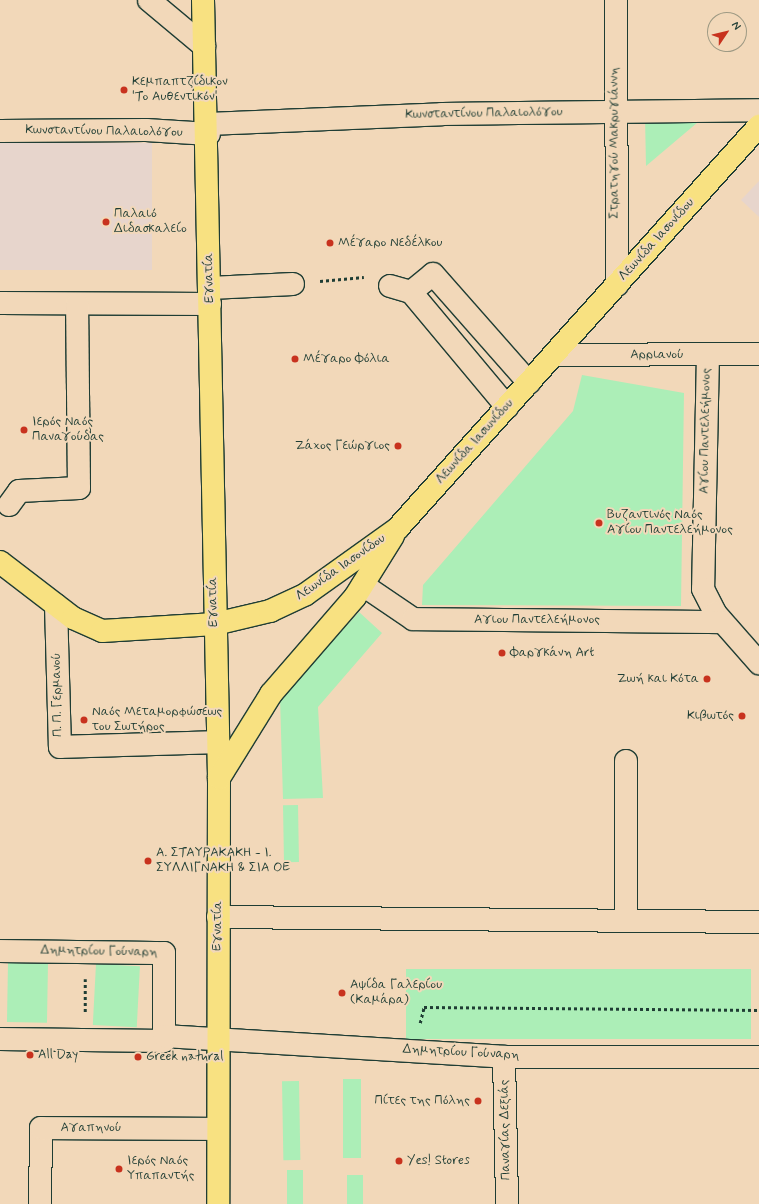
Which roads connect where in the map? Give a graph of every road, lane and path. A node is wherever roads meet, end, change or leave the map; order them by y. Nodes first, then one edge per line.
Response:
1 (149, 0) edge
2 (203, 0) edge
3 (616, 0) edge
4 (204, 46) junction
5 (759, 110) edge
6 (614, 111) junction
7 (759, 126) edge
8 (208, 129) junction
9 (0, 131) edge
10 (293, 284) joint
11 (617, 285) junction
12 (390, 286) joint
13 (411, 292) junction
14 (210, 296) junction
15 (0, 304) edge
16 (77, 304) junction
17 (708, 354) junction
18 (759, 354) edge
19 (555, 355) junction
20 (529, 383) junction
21 (507, 407) junction
22 (9, 505) dead end
23 (397, 529) junction
24 (0, 562) edge
25 (363, 585) junction
26 (56, 605) junction
27 (722, 622) junction
28 (215, 624) junction
29 (759, 663) edge
30 (218, 742) junction
31 (626, 761) dead end
32 (219, 778) junction
33 (218, 918) junction
34 (626, 920) junction
35 (759, 922) edge
36 (0, 951) edge
37 (85, 970) dead end
38 (424, 1007) dead end
39 (759, 1010) edge
40 (84, 1016) dead end
41 (164, 1036) junction
42 (218, 1037) junction
43 (0, 1039) edge
44 (759, 1056) edge
45 (504, 1057) junction
46 (218, 1129) junction
47 (40, 1204) edge
48 (218, 1204) edge
49 (507, 1204) edge

1 - 4 street
2 - 4 main road, Εγνατία
3 - 6 street, Στρατηγού Μακρυγιάννη
4 - 8 main road, Εγνατία
5 - 6 street, Κωνσταντίνου Παλαιολόγου
6 - 8 street, Κωνσταντίνου Παλαιολόγου
6 - 11 street, Στρατηγού Μακρυγιάννη
7 - 11 main road, Λεωνίδα Ιασονίδου
8 - 9 street, Κωνσταντίνου Παλαιολόγου
8 - 14 main road, Εγνατία
10 - 12 path
10 - 14 street
11 - 19 main road, Λεωνίδα Ιασονίδου
12 - 13 street
13 - 20 street
13 - 21 street
14 - 16 street
14 - 28 main road, Εγνατία
15 - 16 street
16 - 22 street
17 - 18 street, Αρριανού
17 - 19 street, Αρριανού
17 - 27 street, Αγίου Παντελεήμονος
19 - 20 main road, Λεωνίδα Ιασωνίδου
20 - 21 main road, Λεωνίδα Ιασωνίδου
21 - 23 main road, Λεωνίδα Ιασωνίδου
23 - 25 main road
23 - 28 main road, Λεωνίδα Ιασονίδου
24 - 26 main road, Λεωνίδα Ιασονίδου
25 - 27 street, Αγιου Παντελεήμονος
25 - 32 main road
26 - 28 main road, Λεωνίδα Ιασονίδου
26 - 30 street, Π. Π. Γερμανού
27 - 29 street, Αγίου Παντελεήμονος
28 - 30 main road, Εγνατία
30 - 32 main road, Εγνατία
31 - 34 street
32 - 33 main road, Εγνατία
33 - 34 street
33 - 42 main road, Εγνατία
34 - 35 street
36 - 41 street, Δημητρίου Γούναρη
37 - 40 path
38 - 39 path
41 - 42 street, Δημητρίου Γούναρη
41 - 43 street, Δημητρίου Γούναρη
42 - 45 street, Δημητρίου Γούναρη
42 - 46 main road, Εγνατία
44 - 45 street, Δημητρίου Γούναρη
45 - 49 street, Παναγίας Δεξιάς
46 - 47 street, Αγαπηνού
46 - 48 main road, Εγνατία

